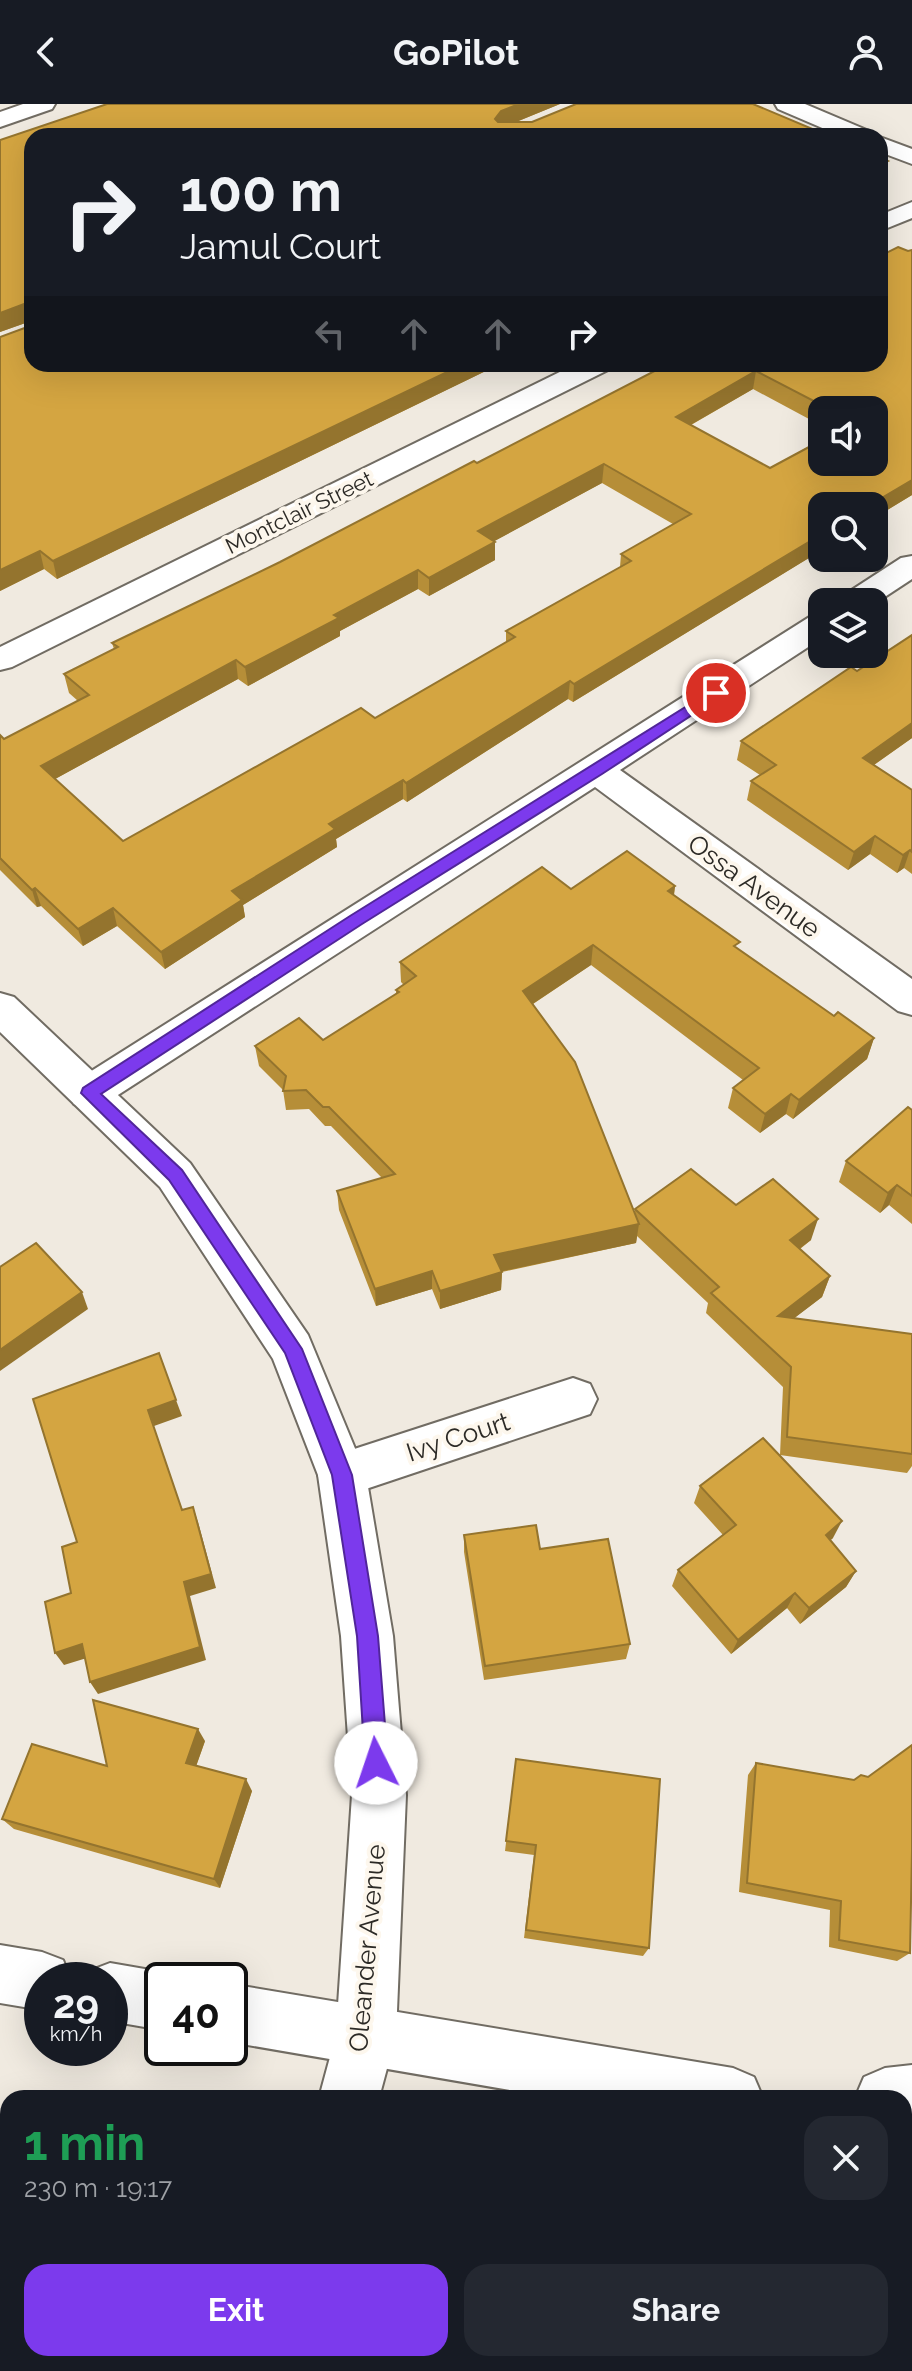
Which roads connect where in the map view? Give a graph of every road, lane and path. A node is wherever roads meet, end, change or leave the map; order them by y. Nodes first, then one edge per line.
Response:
1 (44, 104) edge
2 (786, 104) edge
3 (0, 120) edge
4 (842, 128) edge
5 (888, 147) edge
6 (912, 157) edge
7 (912, 209) edge
8 (888, 220) edge
9 (582, 372) edge
10 (912, 565) edge
11 (877, 588) edge
12 (808, 632) edge
13 (0, 660) edge
14 (597, 771) junction
15 (912, 1000) edge
16 (0, 1008) edge
17 (89, 1093) junction
18 (573, 1399) dead end
19 (342, 1475) junction
20 (0, 1974) edge
21 (24, 1978) edge
22 (248, 2016) edge
23 (366, 2035) junction
24 (351, 2090) edge
25 (686, 2090) edge

1 - 3 street
2 - 4 street
5 - 6 street
7 - 8 street
9 - 13 street, Montclair Street
10 - 11 street
12 - 14 street
14 - 15 street, Ossa Avenue
14 - 17 street
16 - 17 street, Oleander Avenue
17 - 19 street, Oleander Avenue
18 - 19 street, Ivy Court
19 - 23 street, Oleander Avenue
20 - 21 street
22 - 23 street
23 - 24 street, Oleander Avenue
23 - 25 street

